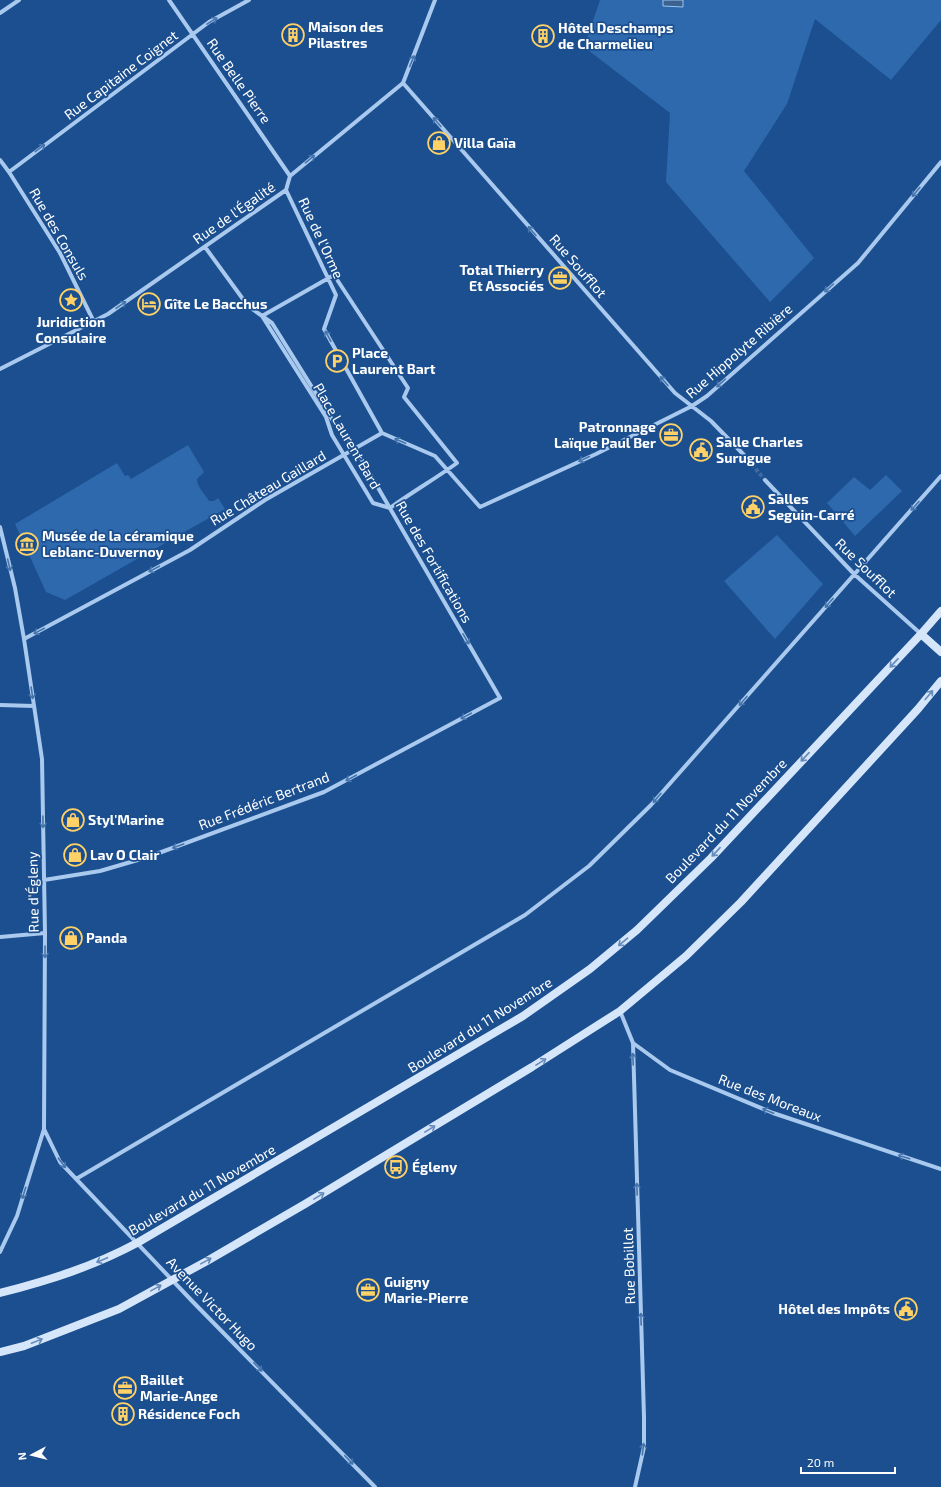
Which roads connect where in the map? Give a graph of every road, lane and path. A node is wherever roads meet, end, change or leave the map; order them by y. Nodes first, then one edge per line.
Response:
1 (19, 0) edge
2 (169, 0) edge
3 (250, 0) edge
4 (435, 0) edge
5 (0, 13) edge
6 (193, 35) junction
7 (403, 84) junction
8 (0, 160) edge
9 (941, 162) edge
10 (9, 172) junction
11 (290, 176) junction
12 (286, 190) junction
13 (205, 246) junction
14 (328, 278) junction
15 (262, 316) junction
16 (94, 322) junction
17 (0, 369) edge
18 (692, 406) junction
19 (382, 433) junction
20 (355, 448) junction
21 (344, 454) junction
22 (744, 455) tunnel mouth
23 (448, 470) junction
24 (941, 476) edge
25 (766, 480) tunnel mouth
26 (390, 508) junction
27 (0, 527) edge
28 (854, 574) junction
29 (941, 611) edge
30 (921, 634) junction
31 (24, 639) junction
32 (941, 652) edge
33 (941, 681) edge
34 (500, 698) joint
35 (0, 705) edge
36 (34, 706) junction
37 (44, 880) junction
38 (45, 933) junction
39 (0, 937) edge
40 (620, 1011) junction
41 (633, 1043) junction
42 (44, 1129) junction
43 (941, 1169) edge
44 (76, 1179) junction
45 (137, 1243) junction
46 (0, 1252) edge
47 (172, 1279) junction
48 (0, 1293) edge
49 (0, 1352) edge
50 (375, 1487) edge
51 (635, 1487) edge

1 - 5 street
2 - 6 street, Rue Belle Pierre
6 -> 3 street, Rue Capitaine Coignet
7 -> 4 street, Rue de l'Égalité
10 -> 6 street, Rue Capitaine Coignet
6 - 11 street, Rue Belle Pierre
11 -> 7 street, Rue de l'Égalité
18 -> 7 street, Rue Soufflot
8 - 10 street, Rue des Consuls
9 -> 18 street, Rue Hippolyte Ribière
10 - 16 street, Rue des Consuls
11 - 12 street, Rue de l'Égalité
12 - 13 street, Rue de l'Égalité
12 - 14 street, Rue de l'Orme
13 - 15 street, Rue des Fortifications
16 -> 13 street, Rue de l'Égalité
14 - 15 street
19 -> 14 street, Rue de l'Orme
14 - 23 street
15 - 20 street, Rue des Fortifications
15 - 21 street, Place Laurent Bard
16 - 17 street, Rue de l'Égalité
18 - 22 street, Rue Soufflot
18 -> 23 street, Rue Hippolyte Ribière
19 - 20 street, Place Laurent Bard
23 -> 19 street, Rue Hippolyte Ribière
20 - 21 street, Rue Château Gaillard
20 - 26 street, Rue des Fortifications
21 - 26 street, Place Laurent Bard
21 -> 31 street, Rue Château Gaillard
23 - 26 street
24 -> 28 street
25 - 28 street, Rue Soufflot
26 -> 34 street, Rue des Fortifications
27 -> 31 street, Rue d'Égleny
28 - 30 street, Rue Soufflot
28 -> 44 street
29 - 30 main road, Boulevard du 11 Novembre
30 - 32 main road
30 -> 45 main road, Boulevard du 11 Novembre
31 -> 36 street, Rue d'Égleny
40 -> 33 main road
34 -> 37 street, Rue Frédéric Bertrand
35 - 36 street
36 -> 37 street, Rue d'Égleny
37 - 38 street, Rue d'Égleny
38 - 39 street
38 -> 42 street, Rue d'Égleny
40 - 41 street
47 -> 40 main road
43 -> 41 street, Rue des Moreaux
51 -> 41 street, Rue Bobillot
42 -> 44 street, Avenue Victor Hugo
42 -> 46 street, Rue d'Égleny
44 - 45 street, Avenue Victor Hugo
45 - 47 street, Avenue Victor Hugo
45 -> 48 main road, Boulevard du 11 Novembre
49 -> 47 main road
47 -> 50 street, Avenue Victor Hugo

